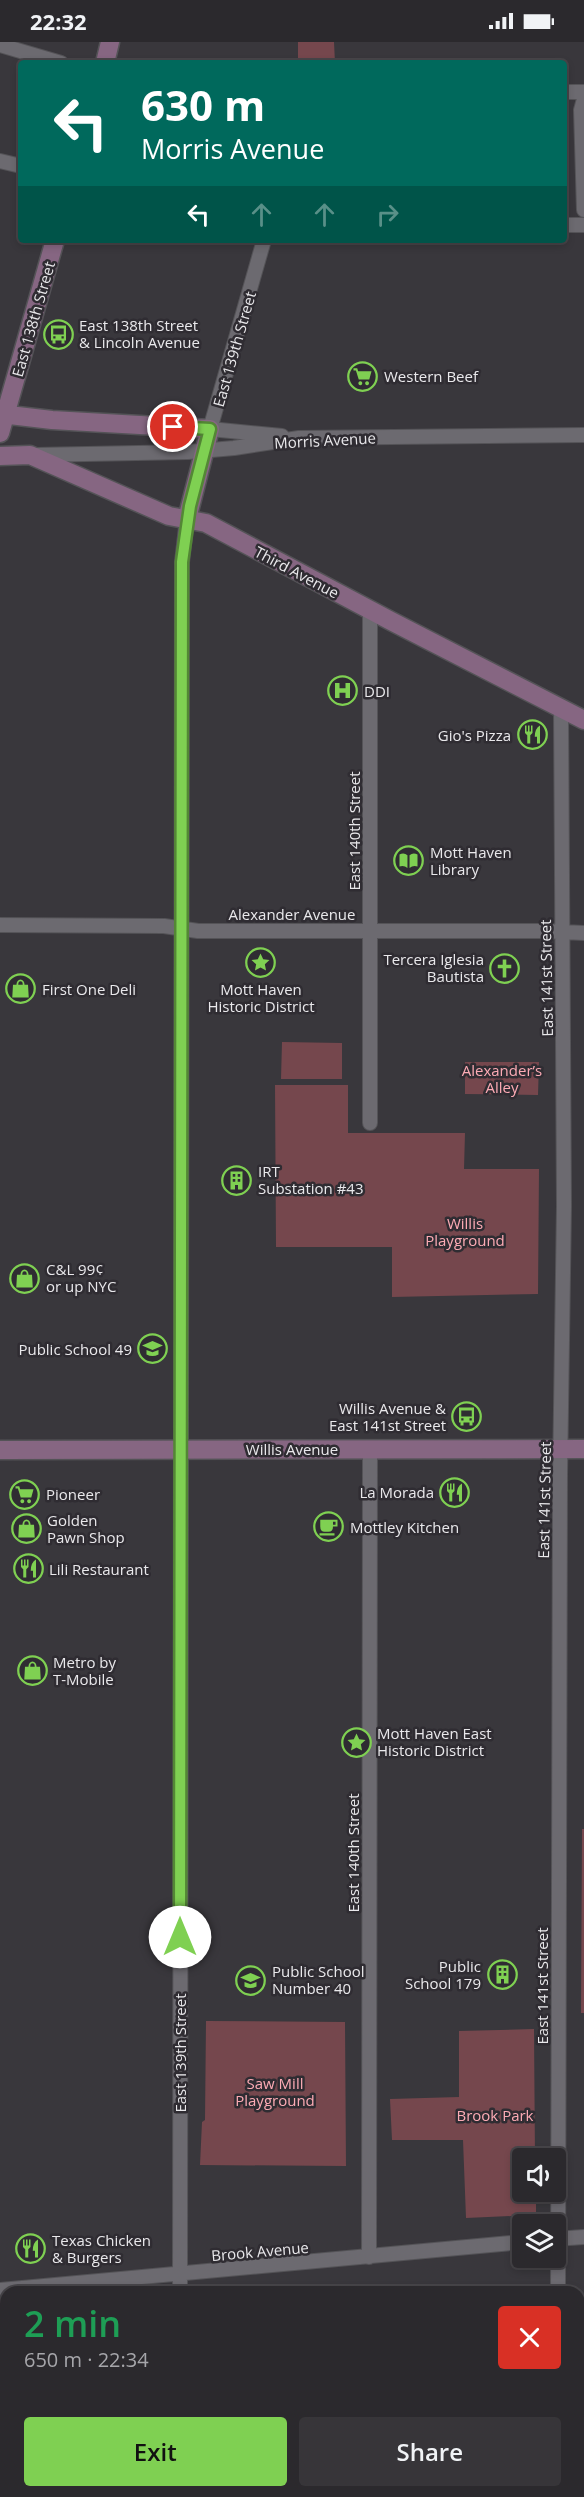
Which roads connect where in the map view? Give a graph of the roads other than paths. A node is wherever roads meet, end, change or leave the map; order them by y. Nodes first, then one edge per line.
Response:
1 (110, 42) edge
2 (0, 45) edge
3 (51, 60) edge
4 (106, 60) edge
5 (567, 92) edge
6 (584, 92) edge
7 (584, 99) edge
8 (0, 161) edge
9 (18, 165) edge
10 (584, 210) edge
11 (567, 225) edge
12 (584, 225) edge
13 (54, 243) edge
14 (263, 243) edge
15 (3, 414) edge
16 (210, 429) junction
17 (0, 433) edge
18 (584, 435) edge
19 (298, 438) junction
20 (204, 450) junction
21 (30, 455) junction
22 (0, 456) edge
23 (187, 519) junction
24 (370, 610) junction
25 (561, 708) junction
26 (584, 720) edge
27 (0, 925) edge
28 (180, 928) junction
29 (370, 930) junction
30 (562, 933) junction
31 (584, 933) edge
32 (370, 1123) dead end
33 (369, 1449) junction
34 (584, 1449) edge
35 (0, 1450) edge
36 (180, 1450) junction
37 (561, 1450) junction
38 (557, 2214) edge
39 (584, 2237) edge
40 (566, 2238) edge
41 (512, 2243) edge
42 (369, 2257) junction
43 (558, 2268) edge
44 (180, 2275) junction
45 (48, 2286) edge
46 (180, 2286) edge
47 (558, 2286) edge

1 - 4 main road
2 - 3 street
5 - 6 street
7 - 10 street
8 - 9 street
11 - 12 street
13 - 15 main road, East 138th Street
14 - 16 street, East 139th Street
15 - 16 main road
15 - 17 main road, East 138th Street
16 - 19 street
16 - 20 main road, East 139th Street
18 - 19 street, Morris Avenue
19 - 20 street, Morris Avenue
20 - 21 street, Morris Avenue
20 - 23 main road, East 139th Street
21 - 22 main road, Third Avenue
21 - 23 main road, Third Avenue
23 - 24 main road, Third Avenue
23 - 28 street, East 139th Street
24 - 25 main road, Third Avenue
24 - 29 street, East 140th Street
25 - 26 main road, Third Avenue
25 - 30 street, East 141st Street
27 - 28 street, Alexander Avenue
28 - 29 street, Alexander Avenue
28 - 36 street, East 139th Street
29 - 30 street, Alexander Avenue
29 - 32 street, East 140th Street
30 - 31 street, Alexander Avenue
30 - 37 street, East 141st Street
33 - 36 main road, Willis Avenue
33 - 37 main road, Willis Avenue
33 - 42 street, East 140th Street
34 - 37 main road, Willis Avenue
35 - 36 main road, Willis Avenue
36 - 44 street, East 139th Street
37 - 38 street, East 141st Street
39 - 40 street
41 - 42 street, Brook Avenue
42 - 44 street, Brook Avenue
43 - 47 street, East 141st Street
44 - 45 street, Brook Avenue
44 - 46 street, East 139th Street

